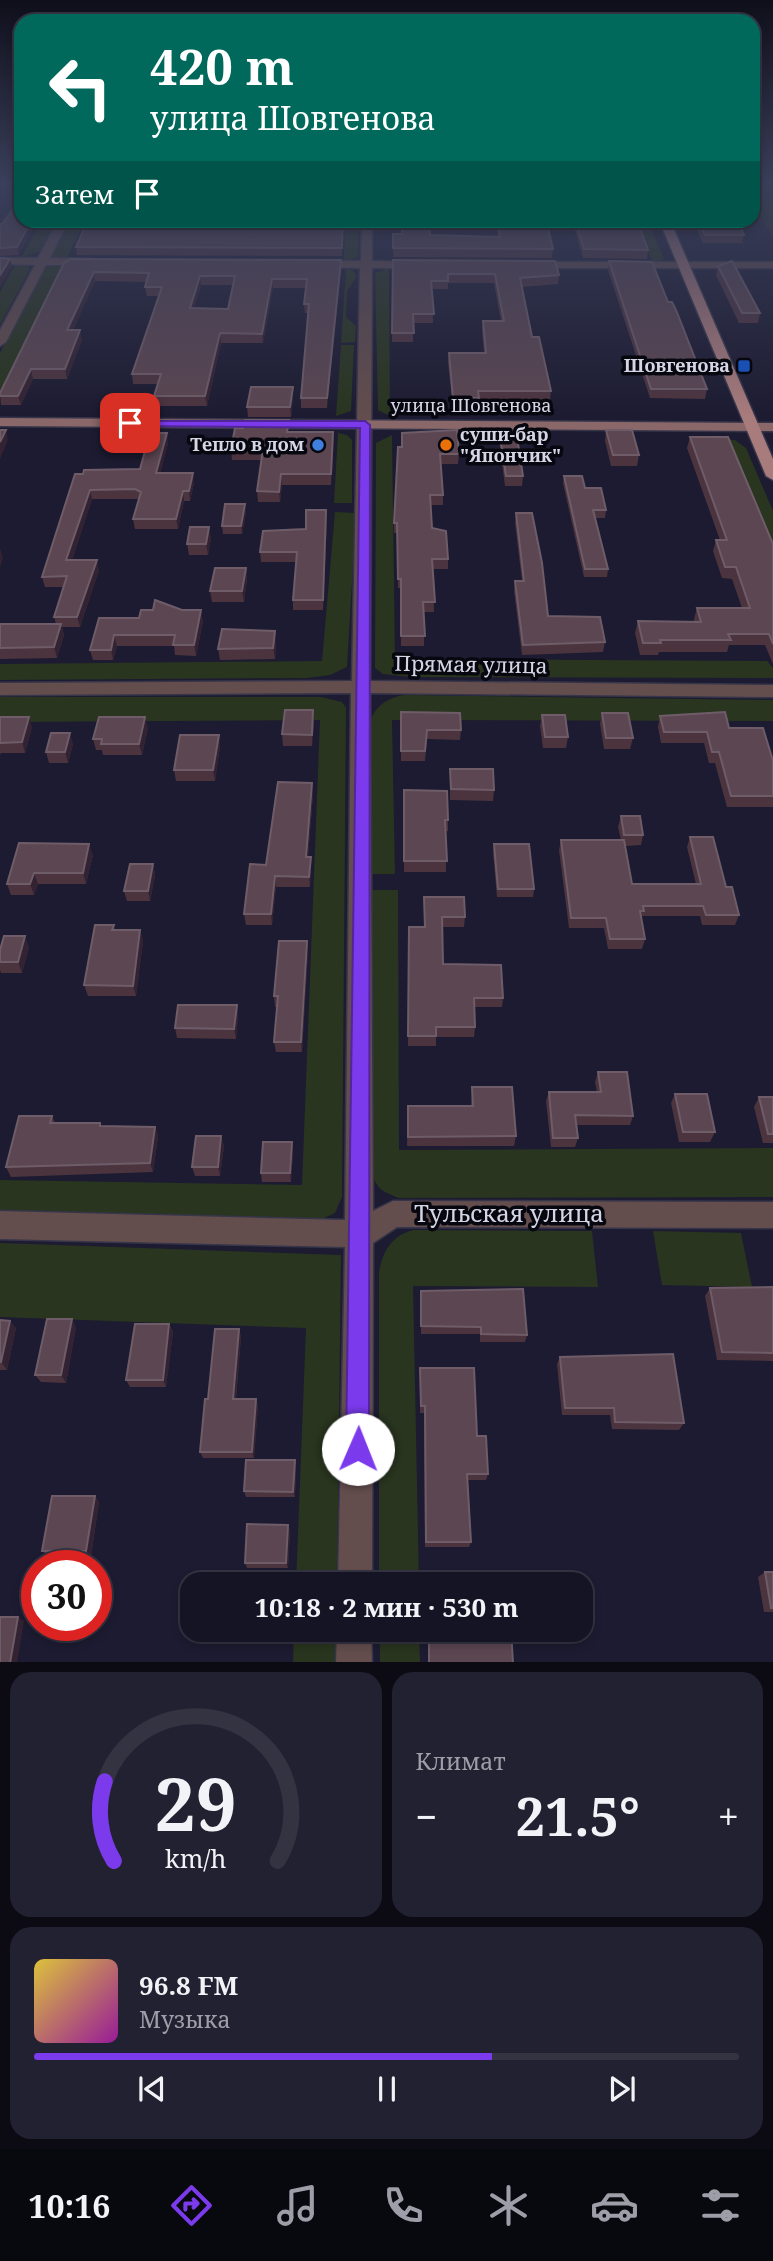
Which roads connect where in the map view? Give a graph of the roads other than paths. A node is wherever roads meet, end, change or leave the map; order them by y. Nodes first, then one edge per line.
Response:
1 (42, 263) edge
2 (303, 264) edge
3 (366, 265) junction
4 (428, 265) edge
5 (522, 265) edge
6 (684, 265) junction
7 (773, 265) edge
8 (0, 342) edge
9 (0, 422) edge
10 (365, 425) junction
11 (750, 427) junction
12 (773, 427) edge
13 (773, 476) edge
14 (362, 687) junction
15 (0, 689) edge
16 (773, 691) edge
17 (773, 1215) edge
18 (0, 1225) edge
19 (361, 1234) junction
20 (355, 1572) edge
21 (355, 1642) edge
22 (354, 1662) edge

1 - 8 street
2 - 3 street
3 - 4 street
3 - 10 street
5 - 6 street
6 - 7 street
6 - 11 main road
9 - 10 main road, улица Шовгенова
10 - 11 main road, улица Шовгенова
10 - 14 street
11 - 12 main road, улица Шовгенова
11 - 13 main road
14 - 15 street, Прямая улица
14 - 16 street, Прямая улица
14 - 19 street
17 - 19 street, Тульская улица
18 - 19 street
19 - 20 street
21 - 22 street

